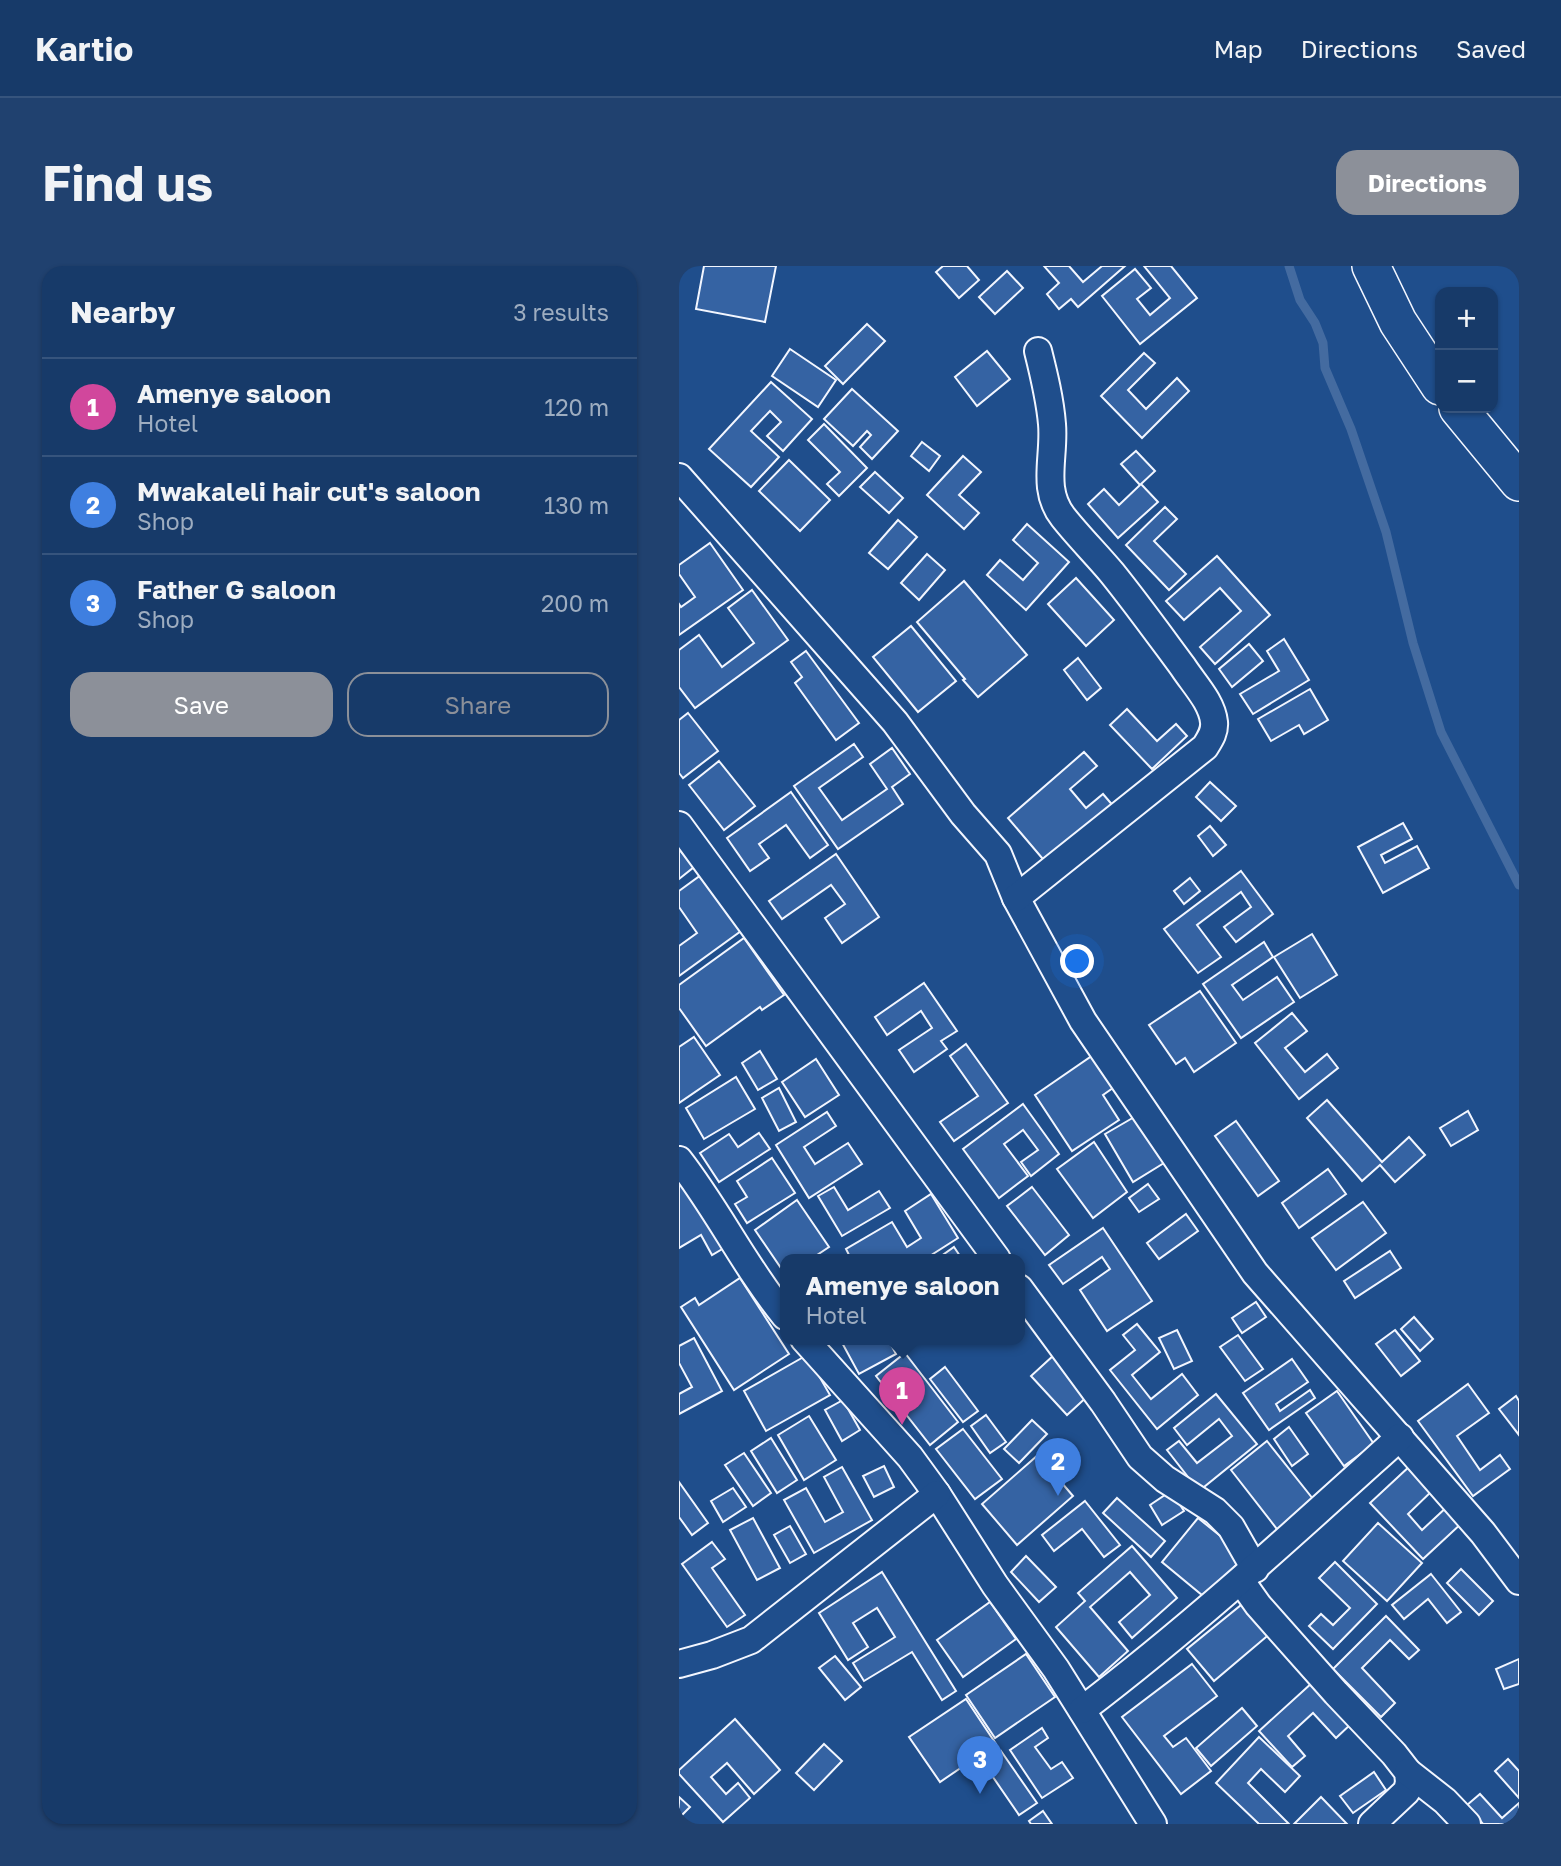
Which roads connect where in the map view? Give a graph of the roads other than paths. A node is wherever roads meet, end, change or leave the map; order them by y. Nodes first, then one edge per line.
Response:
1 (1371, 266) edge
2 (1038, 351) dead end
3 (1435, 378) edge
4 (1462, 413) edge
5 (679, 477) edge
6 (1519, 482) edge
7 (679, 825) edge
8 (1016, 898) junction
9 (679, 1160) edge
10 (993, 1254) edge
11 (1025, 1296) edge
12 (780, 1309) edge
13 (809, 1345) edge
14 (1400, 1437) junction
15 (937, 1494) junction
16 (1248, 1575) junction
17 (1519, 1581) edge
18 (679, 1664) edge
19 (1082, 1710) junction
20 (1408, 1772) junction
21 (1153, 1824) edge
22 (1371, 1824) edge
23 (1467, 1824) edge

1 - 3 street
2 - 8 street
4 - 6 street
5 - 8 street
7 - 10 street
8 - 14 street
9 - 12 street
11 - 16 street
13 - 15 street
14 - 16 street
14 - 17 street
15 - 18 street
15 - 19 street
16 - 19 street
16 - 20 street
19 - 21 street
20 - 22 street
20 - 23 street

